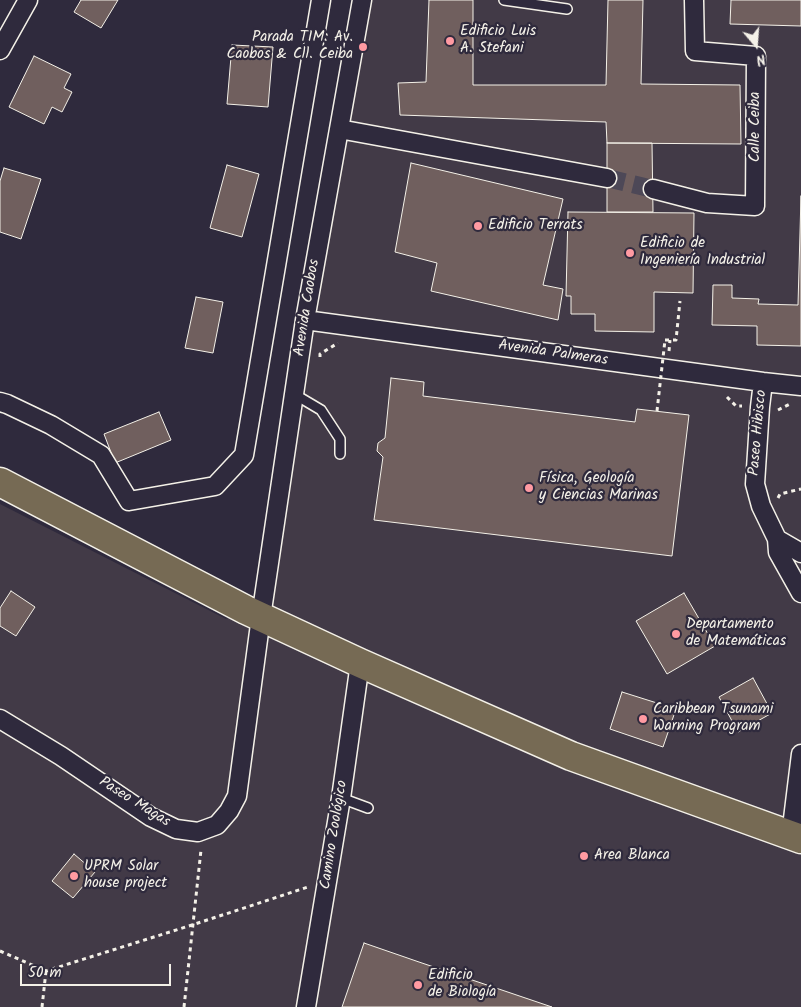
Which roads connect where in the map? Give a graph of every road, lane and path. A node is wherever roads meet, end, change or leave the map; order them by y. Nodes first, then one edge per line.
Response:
1 (28, 0) edge
2 (321, 0) edge
3 (362, 0) edge
4 (504, 0) edge
5 (694, 0) edge
6 (567, 9) dead end
7 (0, 50) edge
8 (339, 129) junction
9 (607, 178) tunnel mouth
10 (653, 189) tunnel mouth
11 (680, 301) dead end
12 (304, 320) junction
13 (339, 343) dead end
14 (318, 364) dead end
15 (764, 382) junction
16 (654, 384) dead end
17 (663, 385) dead end
18 (801, 386) edge
19 (294, 394) junction
20 (726, 396) dead end
21 (0, 402) edge
22 (791, 404) dead end
23 (760, 407) junction
24 (657, 411) dead end
25 (340, 454) dead end
26 (0, 482) edge
27 (801, 488) edge
28 (776, 502) dead end
29 (777, 539) junction
30 (801, 553) edge
31 (801, 593) edge
32 (261, 617) junction
33 (360, 663) junction
34 (0, 719) edge
35 (801, 754) edge
36 (342, 798) junction
37 (368, 808) dead end
38 (203, 830) junction
39 (796, 837) edge
40 (328, 880) junction
41 (192, 925) junction
42 (0, 951) edge
43 (46, 971) junction
44 (42, 1007) edge
45 (184, 1007) edge
46 (306, 1007) edge

1 - 7 street
2 - 21 street
3 - 8 street, Avenida Caobos
4 - 6 lane
5 - 10 street, Calle Ceiba
8 - 9 street
8 - 12 street, Avenida Caobos
11 - 24 path, bridge
12 - 15 street, Avenida Palmeras
12 - 19 street, Avenida Caobos
13 - 14 path
15 - 18 street, Avenida Palmeras
15 - 23 street, Paseo Hibisco
16 - 17 path
19 - 25 lane
19 - 32 street, Avenida Caobos
20 - 23 path
22 - 23 path
23 - 29 street, Paseo Hibisco
26 - 32 main road
27 - 28 path
29 - 30 street
29 - 31 street, Paseo Hibisco
32 - 33 main road
32 - 38 street
33 - 36 street, Camino Zoológico
33 - 39 main road
34 - 38 street, Paseo Magas
35 - 39 street
36 - 37 lane
36 - 40 street, Camino Zoológico
38 - 41 path
40 - 41 path
40 - 46 street, Camino Zoológico
41 - 43 path
41 - 45 path
42 - 43 path
43 - 44 path

